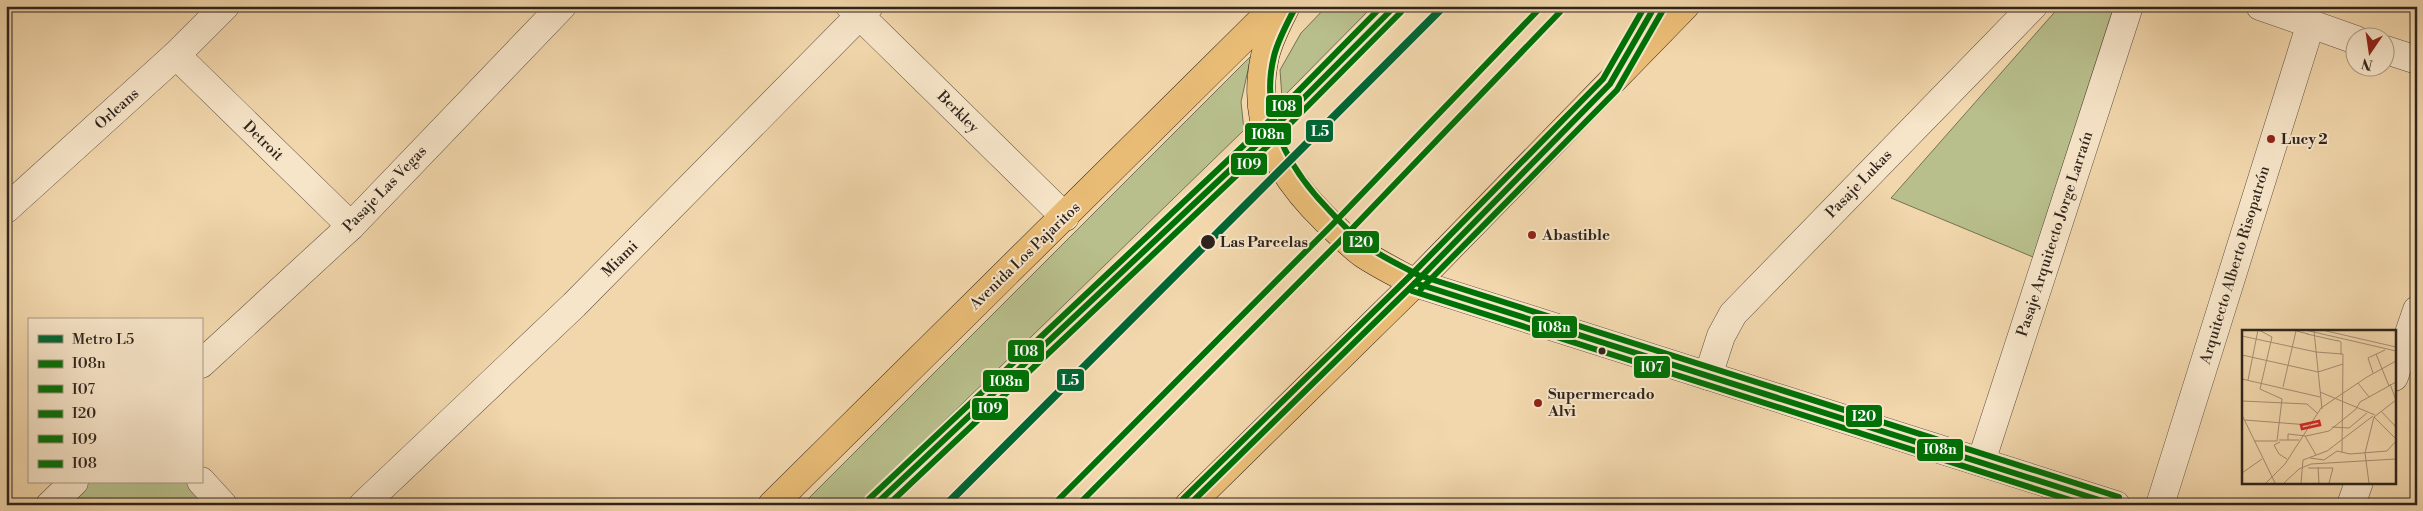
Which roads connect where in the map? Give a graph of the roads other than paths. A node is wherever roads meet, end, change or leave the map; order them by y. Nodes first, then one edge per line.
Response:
1 (225, 6) edge
2 (562, 6) edge
3 (1276, 6) edge
4 (1286, 6) edge
5 (1686, 6) edge
6 (2033, 6) edge
7 (2129, 6) edge
8 (2260, 6) edge
9 (860, 9) edge
10 (2310, 26) junction
11 (2346, 37) edge
12 (2396, 53) edge
13 (176, 55) junction
14 (2417, 60) edge
15 (6, 209) edge
16 (1065, 217) junction
17 (351, 226) junction
18 (1415, 283) junction
19 (2417, 310) edge
20 (202, 363) edge
21 (2396, 371) edge
22 (1708, 376) junction
23 (1981, 462) junction
24 (202, 482) edge
25 (72, 484) edge
26 (2358, 484) edge
27 (50, 505) edge
28 (223, 505) edge
29 (363, 505) edge
30 (772, 505) edge
31 (1190, 505) edge
32 (2116, 505) edge
33 (2160, 505) edge
34 (2351, 505) edge

1 - 13 street, Orleans
2 - 17 street, Pasaje Las Vegas
3 - 16 main road, Avenida Los Pajaritos
4 - 18 main road
5 - 18 main road
6 - 22 street, Pasaje Lukas
7 - 23 street, Pasaje Arquitecto Jorge Larraín
8 - 10 street
9 - 16 street, Berkley
9 - 29 street, Miami
10 - 11 street
10 - 33 street, Arquitecto Alberto Risopatrón
12 - 14 street
13 - 15 street, Orleans
13 - 17 street, Detroit
16 - 30 main road, Avenida Los Pajaritos
17 - 20 street, Pasaje Las Vegas
18 - 22 street
18 - 31 main road
19 - 21 street
22 - 23 street
23 - 32 street
24 - 28 street
25 - 27 street
26 - 34 street

